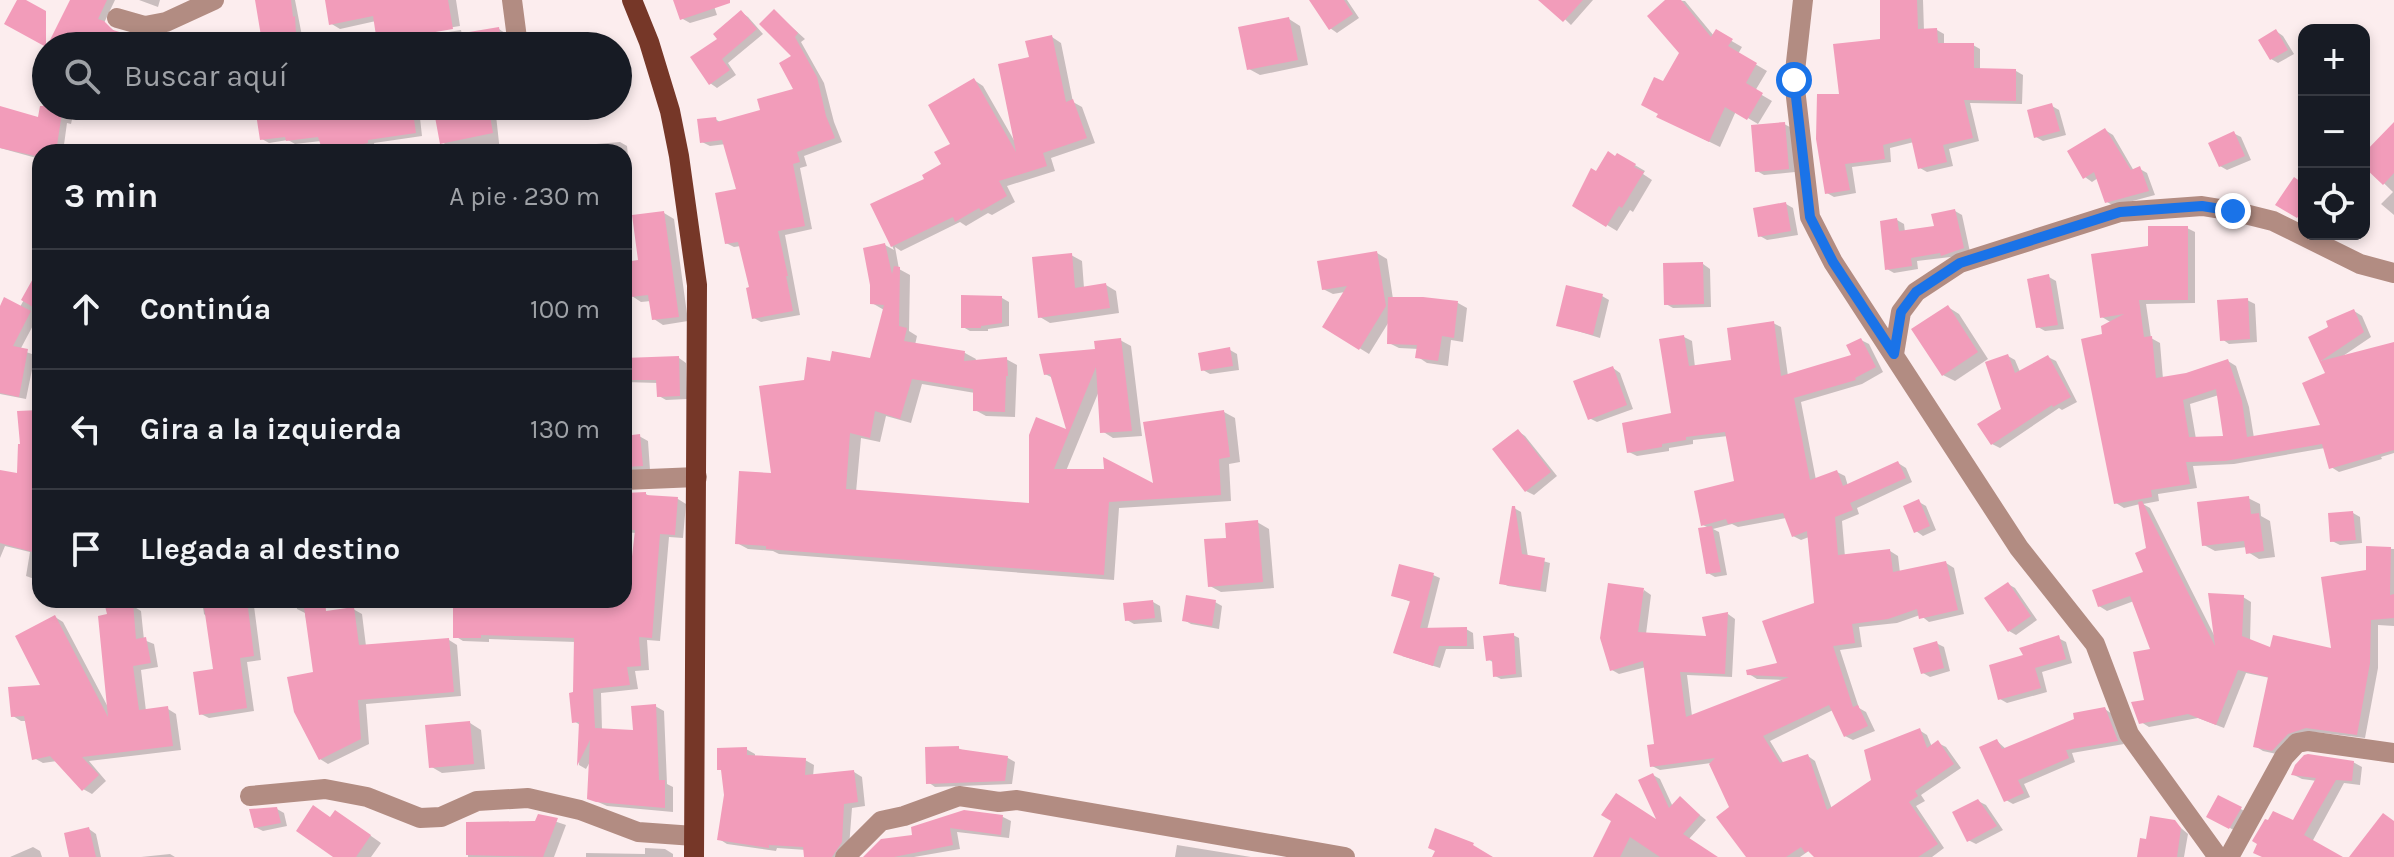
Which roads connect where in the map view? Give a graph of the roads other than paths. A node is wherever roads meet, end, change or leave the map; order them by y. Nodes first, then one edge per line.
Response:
1 (214, 0) edge
2 (512, 0) edge
3 (632, 0) edge
4 (1803, 0) edge
5 (117, 18) dead end
6 (516, 32) edge
7 (2394, 273) edge
8 (1894, 354) junction
9 (697, 477) junction
10 (632, 480) edge
11 (2394, 753) edge
12 (250, 796) dead end
13 (694, 836) junction
14 (694, 857) edge
15 (845, 857) edge
16 (1345, 857) edge
17 (2218, 857) edge
18 (2229, 857) edge

1 - 5 street
2 - 6 street
3 - 9 main road
4 - 8 street
7 - 8 street
8 - 17 street
9 - 10 street
9 - 13 main road
11 - 18 street
12 - 13 street
13 - 14 main road
15 - 16 street

